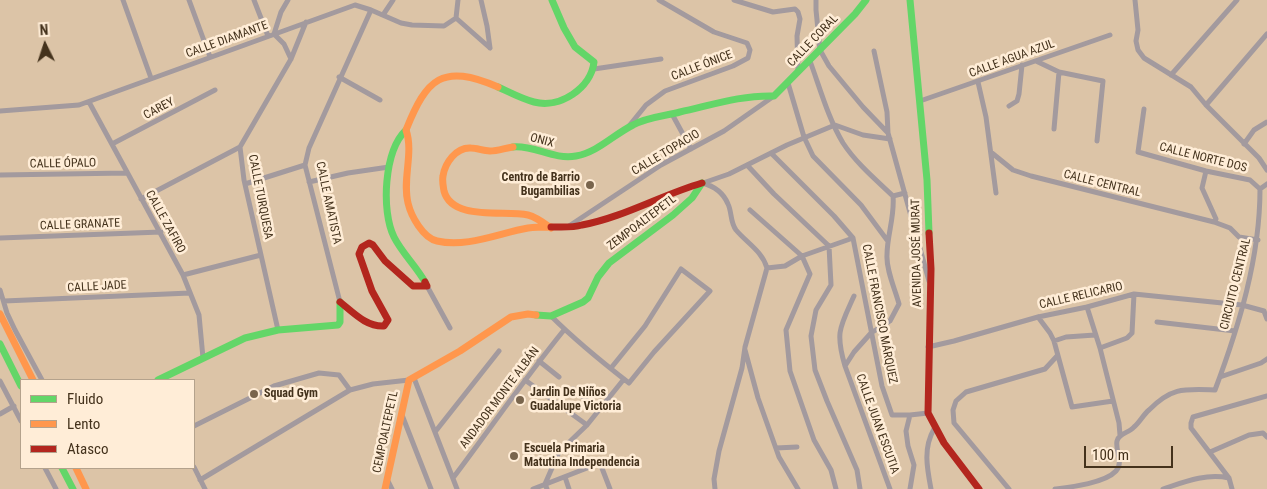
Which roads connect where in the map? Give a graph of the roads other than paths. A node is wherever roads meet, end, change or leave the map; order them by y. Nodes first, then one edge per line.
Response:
1 (123, 0) edge
2 (189, 0) edge
3 (254, 0) edge
4 (288, 0) edge
5 (393, 0) edge
6 (458, 0) edge
7 (481, 0) edge
8 (552, 0) edge
9 (660, 0) edge
10 (734, 0) edge
11 (816, 0) edge
12 (866, 0) edge
13 (910, 0) edge
14 (1135, 0) edge
15 (1237, 0) edge
16 (371, 10) junction
17 (383, 15) junction
18 (456, 18) junction
19 (306, 22) junction
20 (274, 34) junction
21 (1267, 34) edge
22 (1110, 35) dead end
23 (268, 36) junction
24 (820, 50) junction
25 (874, 51) dead end
26 (210, 57) junction
27 (291, 59) junction
28 (661, 59) dead end
29 (810, 61) junction
30 (1036, 61) junction
31 (594, 65) junction
32 (1022, 65) junction
33 (1059, 72) junction
34 (798, 73) junction
35 (1171, 75) junction
36 (339, 77) junction
37 (151, 78) junction
38 (978, 82) junction
39 (788, 83) junction
40 (215, 90) dead end
41 (774, 96) junction
42 (380, 100) dead end
43 (920, 101) junction
44 (89, 102) junction
45 (1206, 105) junction
46 (1010, 106) dead end
47 (1144, 109) dead end
48 (0, 111) edge
49 (672, 114) junction
50 (1267, 122) edge
51 (835, 125) junction
52 (626, 129) junction
53 (1054, 129) dead end
54 (406, 130) junction
55 (889, 136) junction
56 (804, 137) junction
57 (1097, 141) dead end
58 (112, 144) junction
59 (1244, 144) junction
60 (240, 147) junction
61 (691, 148) junction
62 (992, 152) junction
63 (771, 153) junction
64 (305, 165) junction
65 (748, 165) junction
66 (1266, 166) edge
67 (389, 167) junction
68 (1206, 171) junction
69 (127, 173) junction
70 (0, 175) edge
71 (309, 182) junction
72 (702, 183) junction
73 (245, 184) junction
74 (1267, 184) edge
75 (1260, 189) junction
76 (905, 192) junction
77 (996, 193) dead end
78 (893, 196) junction
79 (141, 199) junction
80 (750, 210) dead end
81 (1214, 222) junction
82 (569, 227) junction
83 (551, 228) junction
84 (161, 232) junction
85 (0, 238) edge
86 (853, 238) junction
87 (887, 240) junction
88 (1258, 240) junction
89 (828, 246) junction
90 (261, 255) junction
91 (802, 256) junction
92 (767, 268) junction
93 (183, 275) junction
94 (930, 284) junction
95 (427, 286) junction
96 (0, 290) edge
97 (190, 293) junction
98 (1134, 294) junction
99 (854, 296) dead end
100 (4, 301) junction
101 (340, 302) junction
102 (1242, 305) junction
103 (1086, 307) junction
104 (0, 314) edge
105 (550, 316) junction
106 (1038, 317) junction
107 (1267, 317) edge
108 (1157, 322) dead end
109 (450, 328) dead end
110 (278, 330) junction
111 (564, 330) junction
112 (1235, 331) junction
113 (871, 333) junction
114 (1095, 335) junction
115 (1054, 341) junction
116 (0, 344) edge
117 (928, 346) junction
118 (745, 347) junction
119 (1100, 348) junction
120 (499, 351) dead end
121 (1057, 356) junction
122 (203, 358) junction
123 (1267, 359) edge
124 (539, 361) junction
125 (846, 366) junction
126 (611, 368) junction
127 (560, 377) dead end
128 (1220, 377) junction
129 (32, 379) edge
130 (41, 379) edge
131 (160, 379) edge
132 (411, 379) junction
133 (624, 379) junction
134 (525, 380) junction
135 (0, 381) edge
136 (20, 384) edge
137 (573, 389) dead end
138 (350, 390) junction
139 (1267, 396) edge
140 (1113, 401) junction
141 (14, 406) junction
142 (600, 410) junction
143 (928, 413) junction
144 (0, 414) edge
145 (402, 414) junction
146 (910, 415) junction
147 (20, 419) edge
148 (587, 425) junction
149 (195, 426) edge
150 (934, 429) junction
151 (435, 432) junction
152 (1120, 436) junction
153 (1267, 437) edge
154 (797, 447) dead end
155 (776, 448) junction
156 (1210, 452) junction
157 (926, 462) junction
158 (914, 465) junction
159 (46, 469) edge
160 (62, 469) edge
161 (76, 469) edge
162 (195, 469) edge
163 (565, 477) junction
164 (387, 478) junction
165 (453, 478) junction
166 (1229, 478) junction
167 (200, 480) junction
168 (85, 486) edge
169 (546, 486) edge
170 (71, 488) edge
171 (56, 489) edge
172 (205, 489) edge
173 (385, 489) edge
174 (392, 489) edge
175 (430, 489) edge
176 (457, 489) edge
177 (533, 489) edge
178 (569, 489) edge
179 (610, 489) edge
180 (715, 489) edge
181 (798, 489) edge
182 (836, 489) edge
183 (860, 489) edge
184 (890, 489) edge
185 (910, 489) edge
186 (931, 489) edge
187 (979, 489) edge
188 (1008, 489) edge
189 (1055, 489) edge
190 (1163, 489) edge
191 (1232, 489) edge

1 - 37 street
2 - 26 street
3 - 23 street
4 - 20 street
5 - 17 street
6 - 18 street
7 - 18 street
8 - 31 main road
9 - 52 street, CALLE ÓNICE
10 - 34 street
11 - 24 street
12 - 24 main road, CALLE CORAL
13 - 43 main road, AVENIDA JOSÉ MURAT
14 - 35 street
15 - 35 street
16 - 17 street, CALLE DIAMANTE
16 - 19 street, CALLE DIAMANTE
16 - 36 street, CALLE AMATISTA
17 - 18 street, CALLE DIAMANTE
19 - 20 street, CALLE DIAMANTE
19 - 27 street, CALLE TURQUESA
20 - 23 street, CALLE DIAMANTE
20 - 27 street
21 - 45 street
22 - 30 street, CALLE AGUA AZUL
23 - 26 street, CALLE DIAMANTE
24 - 29 main road, CALLE CORAL
24 - 55 street
25 - 55 street
26 - 37 street, CALLE DIAMANTE
27 - 60 street, CALLE TURQUESA
28 - 31 street
29 - 34 main road, CALLE CORAL
29 - 51 street
30 - 32 street, CALLE AGUA AZUL
30 - 33 street
31 - 54 main road
32 - 38 street, CALLE AGUA AZUL
32 - 46 street
33 - 53 street
33 - 57 street
34 - 39 main road, CALLE CORAL
35 - 45 street
36 - 42 street
36 - 64 street, CALLE AMATISTA
37 - 44 street, CALLE DIAMANTE
38 - 43 street, CALLE AGUA AZUL
38 - 62 street
39 - 41 main road, CALLE CORAL
39 - 56 street
40 - 58 street, CAREY
41 - 49 main road, ONIX
41 - 61 street, CALLE TOPACIO
43 - 94 main road, AVENIDA JOSÉ MURAT
44 - 48 street, CALLE DIAMANTE
44 - 58 street, CALLE ZAFIRO
45 - 59 street
47 - 68 street, CALLE NORTE DOS
49 - 52 main road, ONIX
49 - 61 street
50 - 59 street
51 - 55 street
51 - 56 street
51 - 78 street
52 - 83 main road, ONIX
54 - 67 main road
54 - 83 main road
55 - 76 street
56 - 63 street
56 - 87 street
58 - 69 street, CALLE ZAFIRO
59 - 66 street
60 - 73 street, CALLE TURQUESA
60 - 79 street
61 - 82 street, CALLE TOPACIO
62 - 77 street
62 - 81 street, CALLE CENTRAL
63 - 65 street
63 - 86 street, CALLE FRANCISCO MÁRQUEZ
64 - 71 street, CALLE AMATISTA
64 - 73 street
65 - 72 street
65 - 89 street
67 - 71 street
67 - 95 main road
68 - 75 street, CALLE NORTE DOS
68 - 81 street
69 - 70 street, CALLE ÓPALO
69 - 79 street, CALLE ZAFIRO
71 - 101 street, CALLE AMATISTA
72 - 82 main road
72 - 92 street
72 - 105 main road, ZEMPOALTEPETL
73 - 90 street, CALLE TURQUESA
74 - 75 street
75 - 88 street, CIRCUITO CENTRAL
76 - 78 street
76 - 94 street
78 - 87 street, CALLE JUAN ESCUTIA
79 - 84 street, CALLE ZAFIRO
80 - 91 street
81 - 88 street, CALLE CENTRAL
82 - 83 main road
84 - 85 street, CALLE GRANATE
84 - 93 street, CALLE ZAFIRO
86 - 89 street
86 - 113 street, CALLE FRANCISCO MÁRQUEZ
87 - 113 street, CALLE JUAN ESCUTIA
88 - 102 street, CIRCUITO CENTRAL
89 - 91 street
89 - 183 street
90 - 93 street
90 - 110 street, CALLE TURQUESA
91 - 92 street
91 - 182 street
92 - 118 street
93 - 97 street, CALLE ZAFIRO
94 - 117 main road, AVENIDA JOSÉ MURAT
95 - 101 main road
95 - 109 street
96 - 100 street
97 - 100 street, CALLE JADE
97 - 122 street, CALLE ZAFIRO
98 - 102 street, CALLE RELICARIO
98 - 103 street, CALLE RELICARIO
98 - 119 street
99 - 125 street, CALLE JUAN ESCUTIA
100 - 130 street
101 - 110 main road, CALLE AMATISTA
102 - 107 street, CALLE RELICARIO
102 - 112 street, CIRCUITO CENTRAL
103 - 106 street, CALLE RELICARIO
103 - 114 street
104 - 129 main road
105 - 111 street
105 - 132 main road, ZEMPOALTEPETL
106 - 115 street
106 - 117 street, CALLE RELICARIO
108 - 112 street
110 - 122 main road
111 - 124 street, ANDADOR MONTE ALBÁN
111 - 126 street
112 - 128 street, CIRCUITO CENTRAL
113 - 125 street, CALLE JUAN ESCUTIA
113 - 146 street, CALLE FRANCISCO MÁRQUEZ
114 - 115 street
114 - 119 street
115 - 121 street
116 - 136 main road
117 - 143 main road, AVENIDA JOSÉ MURAT
118 - 155 street
118 - 180 street
119 - 140 street
120 - 151 street
121 - 140 street
121 - 188 street
122 - 131 main road
123 - 128 street
124 - 127 street
124 - 134 street, ANDADOR MONTE ALBÁN
125 - 184 street, CALLE JUAN ESCUTIA
126 - 133 street
126 - 133 street
128 - 152 street, CIRCUITO CENTRAL
132 - 138 street
132 - 145 main road, CEMPOALTEPETL
132 - 151 street
133 - 142 street
134 - 148 street
134 - 165 street, ANDADOR MONTE ALBÁN
135 - 141 street
137 - 142 street
138 - 149 street
138 - 167 street
139 - 156 street
140 - 152 street
141 - 144 street
141 - 147 street
142 - 148 street
143 - 146 street, CALLE FRANCISCO MÁRQUEZ
143 - 150 main road, AVENIDA JOSÉ MURAT
145 - 164 main road, CEMPOALTEPETL
145 - 175 street
146 - 158 street
148 - 169 street
150 - 157 street
150 - 187 main road, AVENIDA JOSÉ MURAT
151 - 165 street
152 - 189 street
153 - 156 street
154 - 155 street
155 - 181 street
156 - 166 street
157 - 158 street
157 - 186 street
158 - 185 street
159 - 171 street
160 - 170 main road
161 - 168 main road
162 - 167 street
163 - 169 street
163 - 178 street
163 - 179 street
164 - 173 main road, CEMPOALTEPETL
164 - 174 street
165 - 176 street
166 - 190 street
166 - 191 street
167 - 172 street
168 - 170 street
169 - 177 street

